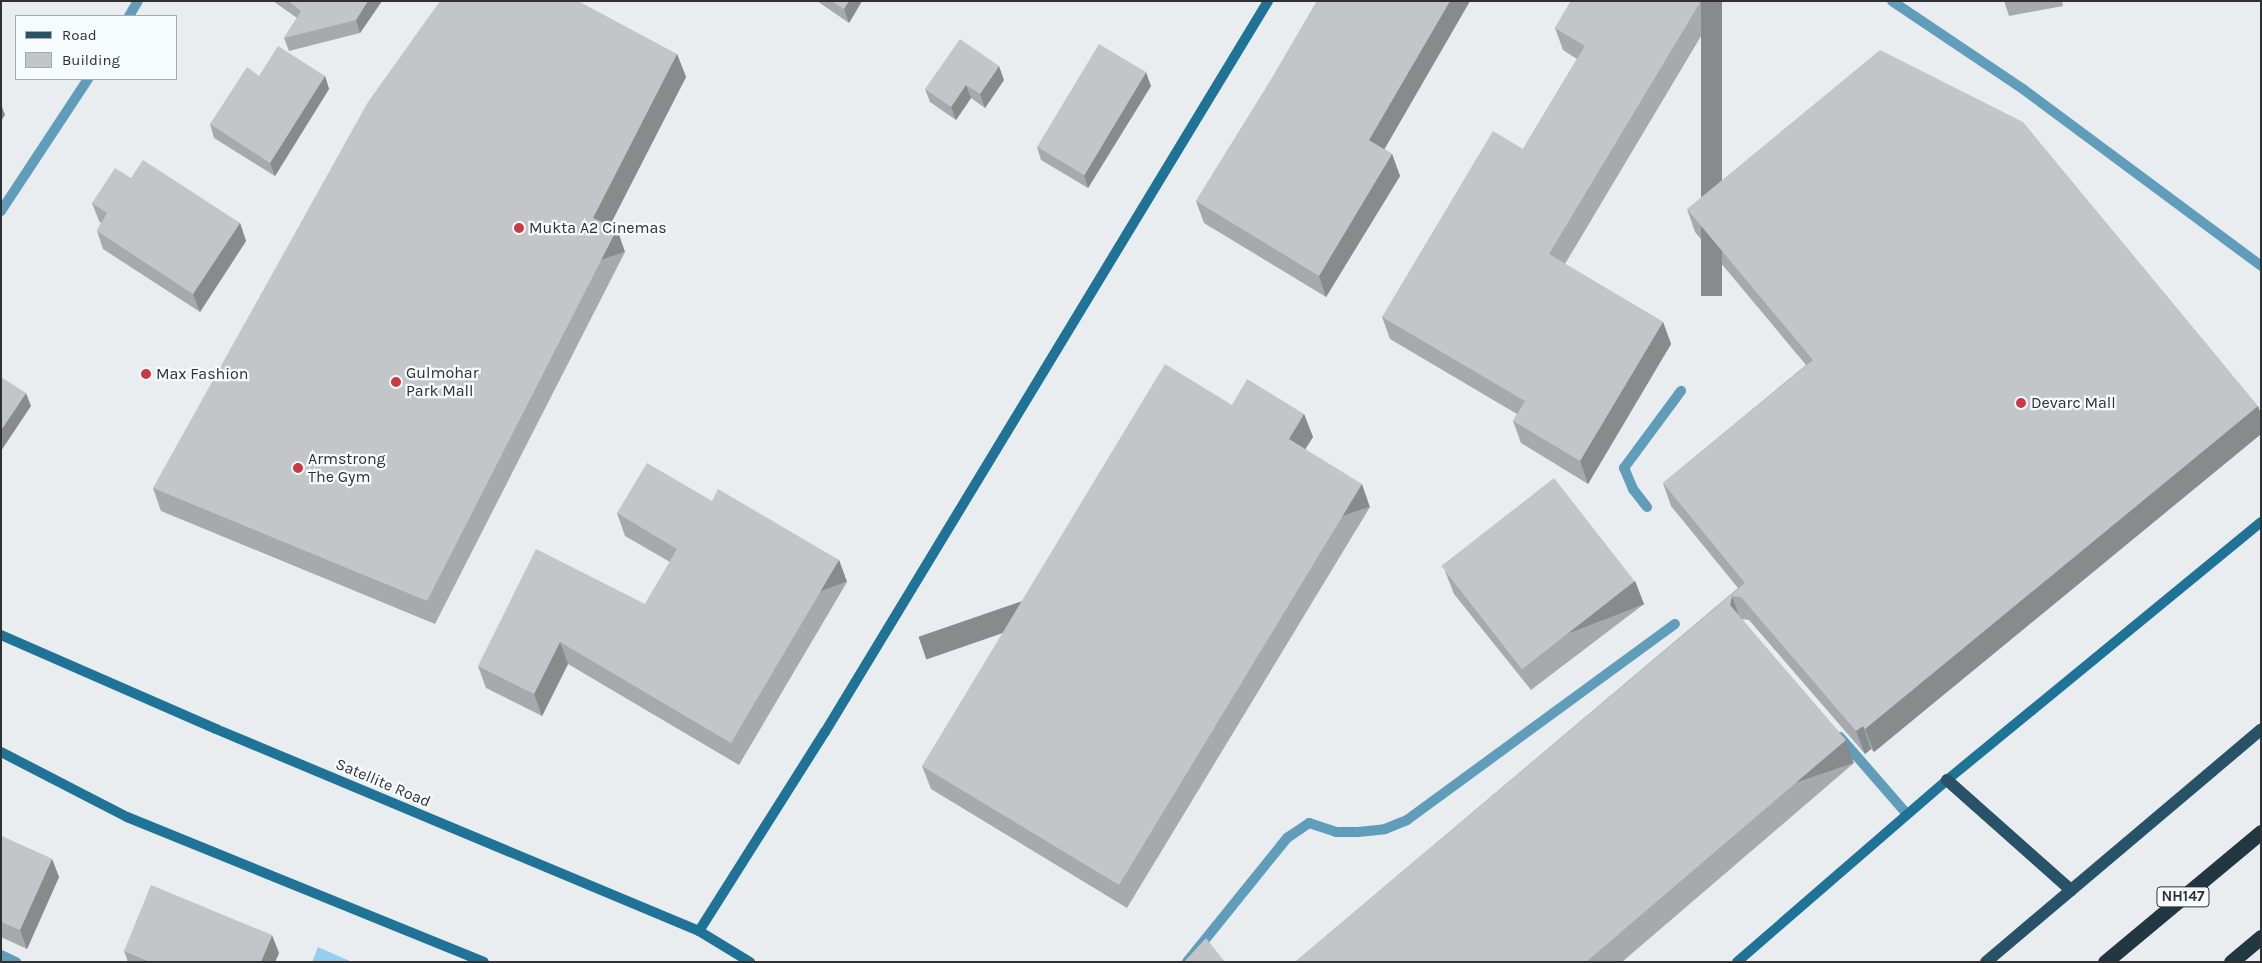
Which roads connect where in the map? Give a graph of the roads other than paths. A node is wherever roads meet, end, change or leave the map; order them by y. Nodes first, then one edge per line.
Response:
1 (138, 1) edge
2 (1268, 1) edge
3 (1892, 1) edge
4 (130, 15) edge
5 (87, 80) edge
6 (1, 211) edge
7 (2261, 266) edge
8 (1681, 391) dead end
9 (1647, 507) dead end
10 (2261, 522) edge
11 (1675, 624) dead end
12 (1, 635) edge
13 (1832, 728) edge
14 (2261, 730) edge
15 (1, 752) edge
16 (1946, 780) junction
17 (1907, 814) junction
18 (2261, 832) edge
19 (2071, 890) junction
20 (699, 931) junction
21 (2261, 937) edge
22 (1, 955) edge
23 (16, 962) edge
24 (484, 962) edge
25 (750, 962) edge
26 (1187, 962) edge
27 (1737, 962) edge
28 (1986, 962) edge
29 (2105, 962) edge
30 (2231, 962) edge

1 - 4 street
2 - 20 street
3 - 7 street
5 - 6 street
8 - 9 street
10 - 16 street
11 - 26 street
12 - 20 street, Satellite Road
13 - 17 street
14 - 19 main road
15 - 24 street
16 - 17 street
16 - 19 main road
17 - 27 street
18 - 29 highway, NH147
19 - 28 main road
20 - 25 street, Satellite Road
21 - 30 highway
22 - 23 street

